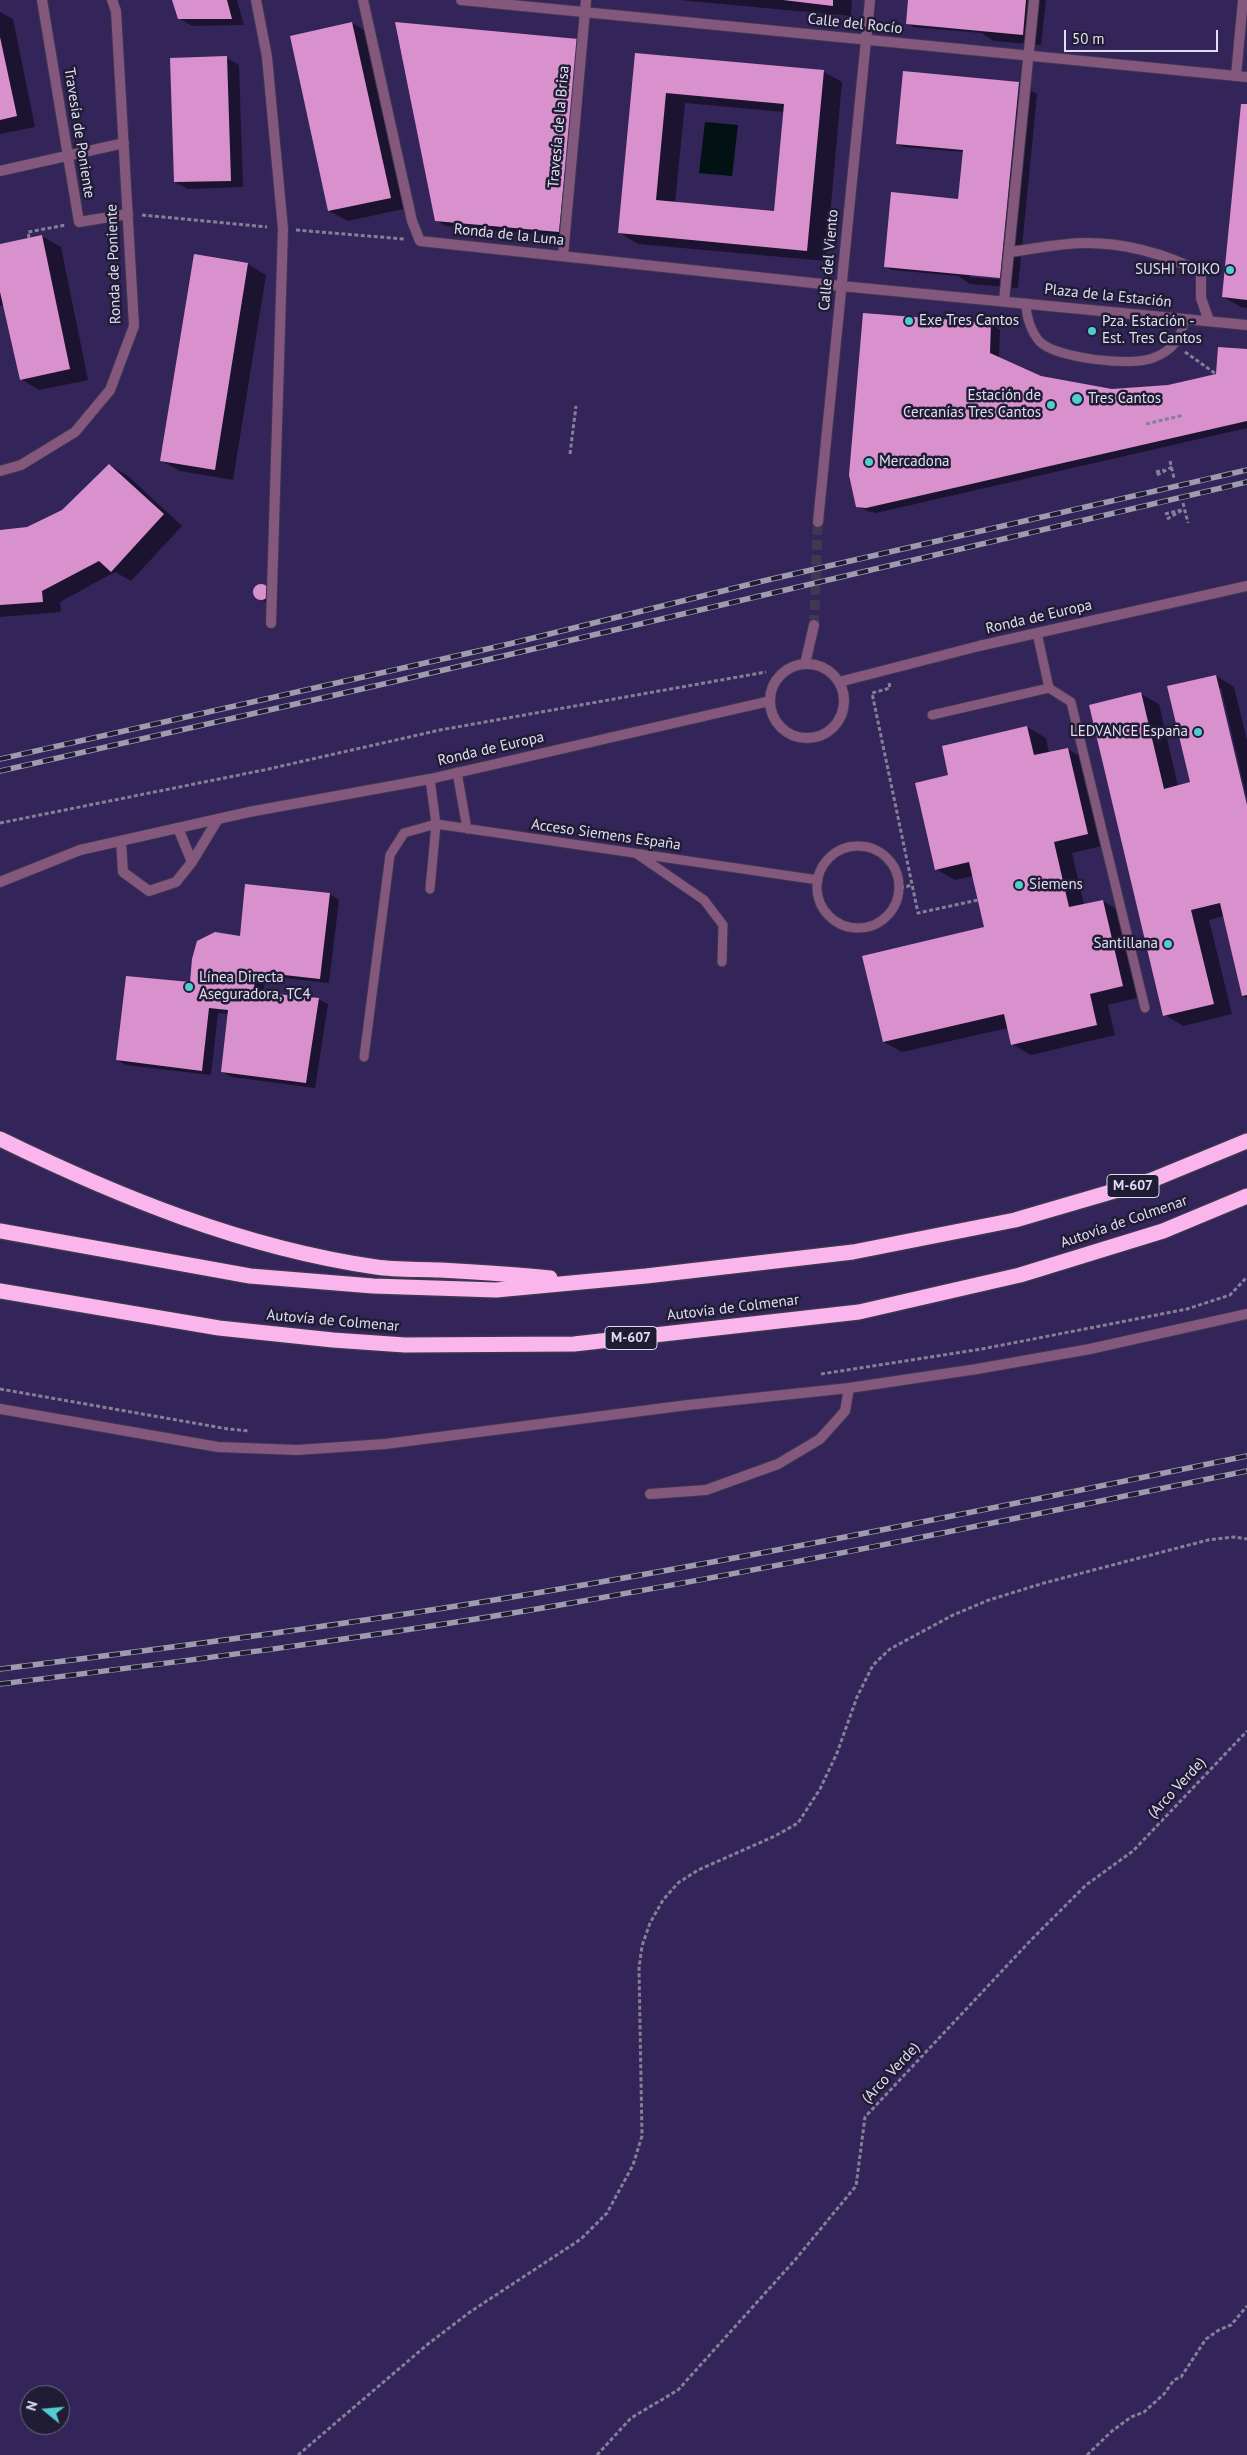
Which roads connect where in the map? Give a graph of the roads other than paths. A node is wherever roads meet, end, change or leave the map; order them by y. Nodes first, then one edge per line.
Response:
1 (42, 0) edge
2 (112, 0) edge
3 (256, 0) edge
4 (363, 0) edge
5 (461, 0) edge
6 (586, 0) edge
7 (870, 0) edge
8 (1034, 0) edge
9 (1243, 0) edge
10 (585, 13) junction
11 (866, 40) junction
12 (1029, 56) junction
13 (1236, 76) junction
14 (1247, 77) edge
15 (124, 143) junction
16 (68, 156) junction
17 (0, 171) edge
18 (128, 214) junction
19 (1009, 252) junction
20 (563, 256) junction
21 (841, 286) junction
22 (1004, 301) junction
23 (1026, 303) junction
24 (1184, 319) junction
25 (1209, 321) junction
26 (1247, 324) edge
27 (0, 471) edge
28 (818, 522) tunnel mouth
29 (1247, 586) edge
30 (272, 624) dead end
31 (814, 625) tunnel mouth
32 (1037, 633) junction
33 (804, 664) junction
34 (839, 682) junction
35 (1049, 688) junction
36 (770, 701) junction
37 (932, 716) dead end
38 (457, 772) junction
39 (430, 779) junction
40 (218, 819) junction
41 (436, 824) junction
42 (178, 828) junction
43 (467, 829) junction
44 (120, 841) junction
45 (635, 853) junction
46 (192, 862) junction
47 (818, 880) junction
48 (0, 882) edge
49 (430, 889) dead end
50 (722, 962) dead end
51 (1145, 1008) dead end
52 (364, 1058) dead end
53 (0, 1139) edge
54 (1247, 1141) edge
55 (1247, 1196) edge
56 (0, 1231) edge
57 (588, 1282) junction
58 (0, 1290) edge
59 (1247, 1314) edge
60 (849, 1388) junction
61 (0, 1409) edge
62 (650, 1494) dead end

1 - 16 street, Travesía de Poniente
2 - 15 street, Ronda de Poniente
3 - 30 street
4 - 20 street, Ronda de la Luna
5 - 10 street, Calle del Rocío
6 - 10 street, Travesía de la Brisa
7 - 11 street, Calle del Viento
8 - 12 street
9 - 13 street
10 - 11 street, Calle del Rocío
10 - 20 street, Travesía de la Brisa
11 - 12 street, Calle del Rocío
11 - 21 street, Calle del Viento
12 - 13 street, Calle del Rocío
12 - 19 street
13 - 14 street, Calle del Rocío
15 - 16 street
15 - 18 street, Ronda de Poniente
16 - 17 street
16 - 18 street, Travesía de Poniente
18 - 27 street, Ronda de Poniente
19 - 22 street
19 - 25 street
20 - 21 street, Ronda de la Luna
21 - 22 street, Plaza de la Estación
21 - 28 street, Calle del Viento
22 - 23 street, Plaza de la Estación
23 - 24 street, Plaza de la Estación
23 - 24 lane
24 - 25 street, Plaza de la Estación
25 - 26 street, Plaza de la Estación
29 - 32 street, Ronda de Europa
31 - 33 street
32 - 34 street, Ronda de Europa
32 - 35 lane
33 - 34 street
33 - 36 street
34 - 36 street
35 - 37 lane
35 - 51 lane
36 - 38 street, Ronda de Europa
38 - 39 street, Ronda de Europa
38 - 43 lane
39 - 40 street, Ronda de Europa
39 - 41 lane
40 - 42 street, Ronda de Europa
40 - 46 street
41 - 43 lane, Acceso Siemens España
41 - 49 lane
41 - 52 lane
42 - 44 street, Ronda de Europa
42 - 46 street
43 - 45 lane, Acceso Siemens España
44 - 46 street
44 - 48 street, Ronda de Europa
45 - 47 lane, Acceso Siemens España
45 - 50 lane
47 - 47 lane
53 - 57 highway
54 - 57 highway, Autovía de Colmenar / M-607
55 - 58 highway, Autovía de Colmenar / M-607
56 - 57 highway, Autovía de Colmenar / M-607
59 - 60 street
60 - 61 street
60 - 62 street

